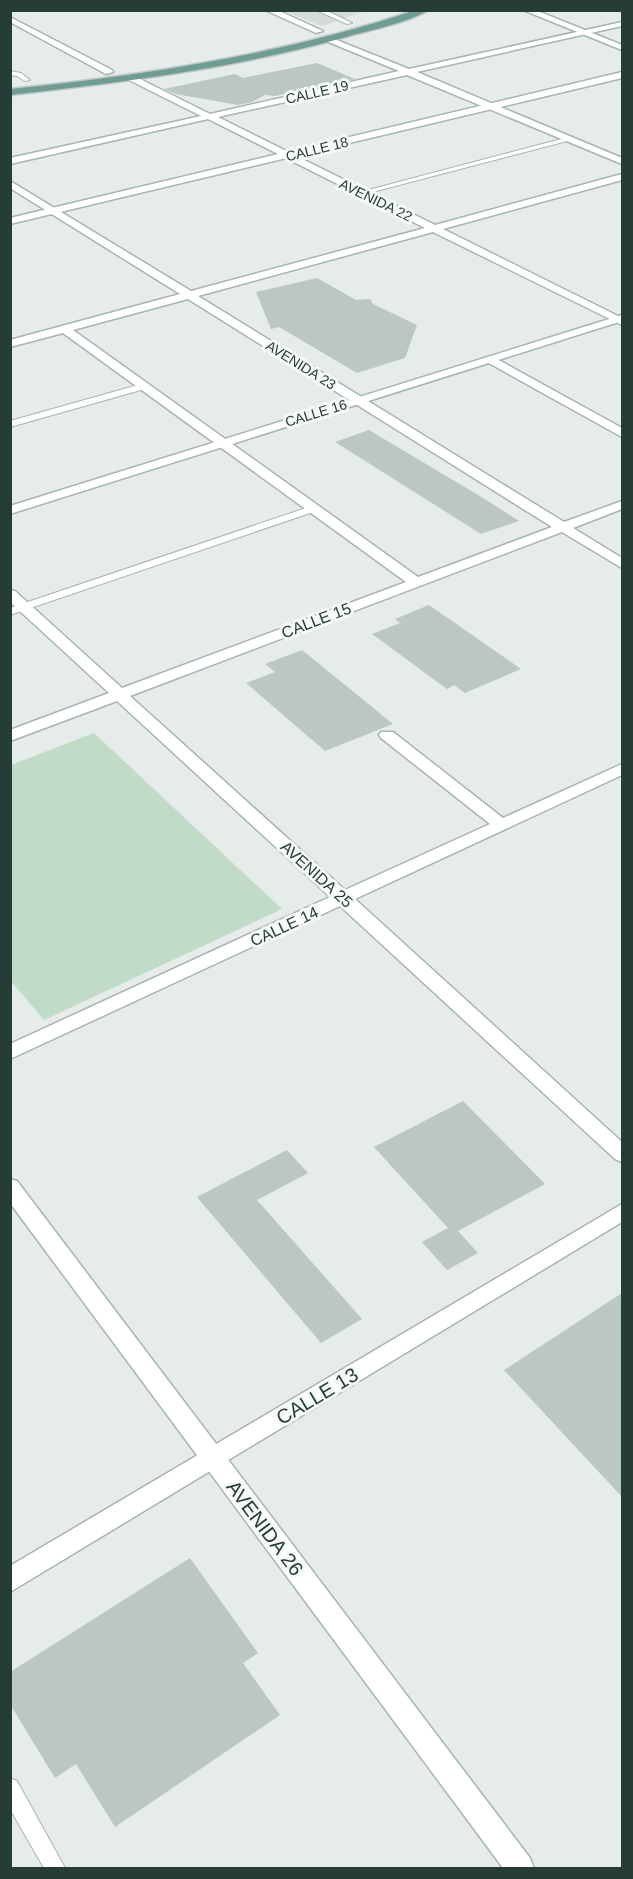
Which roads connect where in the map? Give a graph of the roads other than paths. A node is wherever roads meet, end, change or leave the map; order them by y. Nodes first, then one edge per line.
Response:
1 (269, 10) edge
2 (319, 10) edge
3 (425, 10) edge
4 (527, 10) edge
5 (551, 10) edge
6 (10, 19) edge
7 (354, 21) joint
8 (622, 24) edge
9 (600, 28) junction
10 (319, 32) junction
11 (582, 33) junction
12 (622, 36) edge
13 (329, 39) junction
14 (622, 48) edge
15 (109, 72) junction
16 (408, 72) junction
17 (10, 73) edge
18 (622, 75) edge
19 (130, 77) junction
20 (27, 80) junction
21 (10, 82) edge
22 (10, 92) edge
23 (492, 106) junction
24 (207, 117) junction
25 (569, 139) junction
26 (286, 156) junction
27 (10, 161) edge
28 (622, 161) edge
29 (622, 177) edge
30 (10, 184) edge
31 (361, 193) junction
32 (53, 211) junction
33 (10, 221) edge
34 (433, 228) junction
35 (189, 295) junction
36 (621, 320) edge
37 (64, 329) junction
38 (10, 344) edge
39 (491, 360) junction
40 (145, 386) junction
41 (359, 400) junction
42 (10, 424) edge
43 (622, 433) edge
44 (224, 441) junction
45 (622, 505) edge
46 (315, 508) junction
47 (10, 510) edge
48 (563, 527) junction
49 (622, 564) edge
50 (416, 582) junction
51 (10, 594) edge
52 (18, 610) edge
53 (119, 694) junction
54 (387, 735) dead end
55 (10, 736) edge
56 (622, 769) edge
57 (502, 825) junction
58 (343, 898) junction
59 (10, 1052) edge
60 (622, 1154) edge
61 (10, 1187) edge
62 (622, 1212) edge
63 (213, 1458) junction
64 (10, 1580) edge
65 (10, 1788) edge
66 (55, 1869) edge
67 (520, 1869) edge

1 - 10 street
2 - 7 lane
3 - 13 main road
4 - 11 street
5 - 9 street
6 - 15 street
7 - 10 main road
8 - 9 street, CALLE 19
9 - 11 street, CALLE 19
9 - 12 street
10 - 15 main road
11 - 14 street
11 - 16 street, CALLE 19
13 - 16 street
13 - 19 main road
15 - 20 main road
16 - 23 street
16 - 24 street, CALLE 19
17 - 20 lane
18 - 23 street, CALLE 18
19 - 22 main road
19 - 24 street, AVENIDA 22
20 - 21 main road
23 - 25 street
23 - 26 street, CALLE 18
24 - 26 street, AVENIDA 22
24 - 27 street, CALLE 19
25 - 28 street
25 - 31 lane
26 - 31 street, AVENIDA 22
26 - 32 street, CALLE 18
29 - 34 street
30 - 32 street, AVENIDA 23
31 - 34 street, AVENIDA 22
32 - 33 street, CALLE 18
32 - 35 street, AVENIDA 23
34 - 35 street
34 - 36 street, AVENIDA 22
35 - 37 street
35 - 41 street, AVENIDA 23
36 - 39 street, CALLE 16
37 - 38 street
37 - 40 street
39 - 41 street, CALLE 16
39 - 43 street
40 - 42 lane
40 - 44 street
41 - 44 street, CALLE 16
41 - 48 street, AVENIDA 23
44 - 46 street
44 - 47 street, CALLE 16
45 - 48 street, CALLE 15
46 - 50 street
46 - 52 lane
48 - 49 street, AVENIDA 23
48 - 50 street, CALLE 15
50 - 53 street, CALLE 15
51 - 52 street, AVENIDA 25
52 - 53 street, AVENIDA 25
53 - 55 street, CALLE 15
53 - 58 street, AVENIDA 25
54 - 57 street
56 - 57 street, CALLE 14
57 - 58 street, CALLE 14
58 - 59 street, CALLE 14
58 - 60 street, AVENIDA 25
61 - 63 street, AVENIDA 26
62 - 63 street, CALLE 13
63 - 64 street, CALLE 13
63 - 67 street, AVENIDA 26
65 - 66 lane

